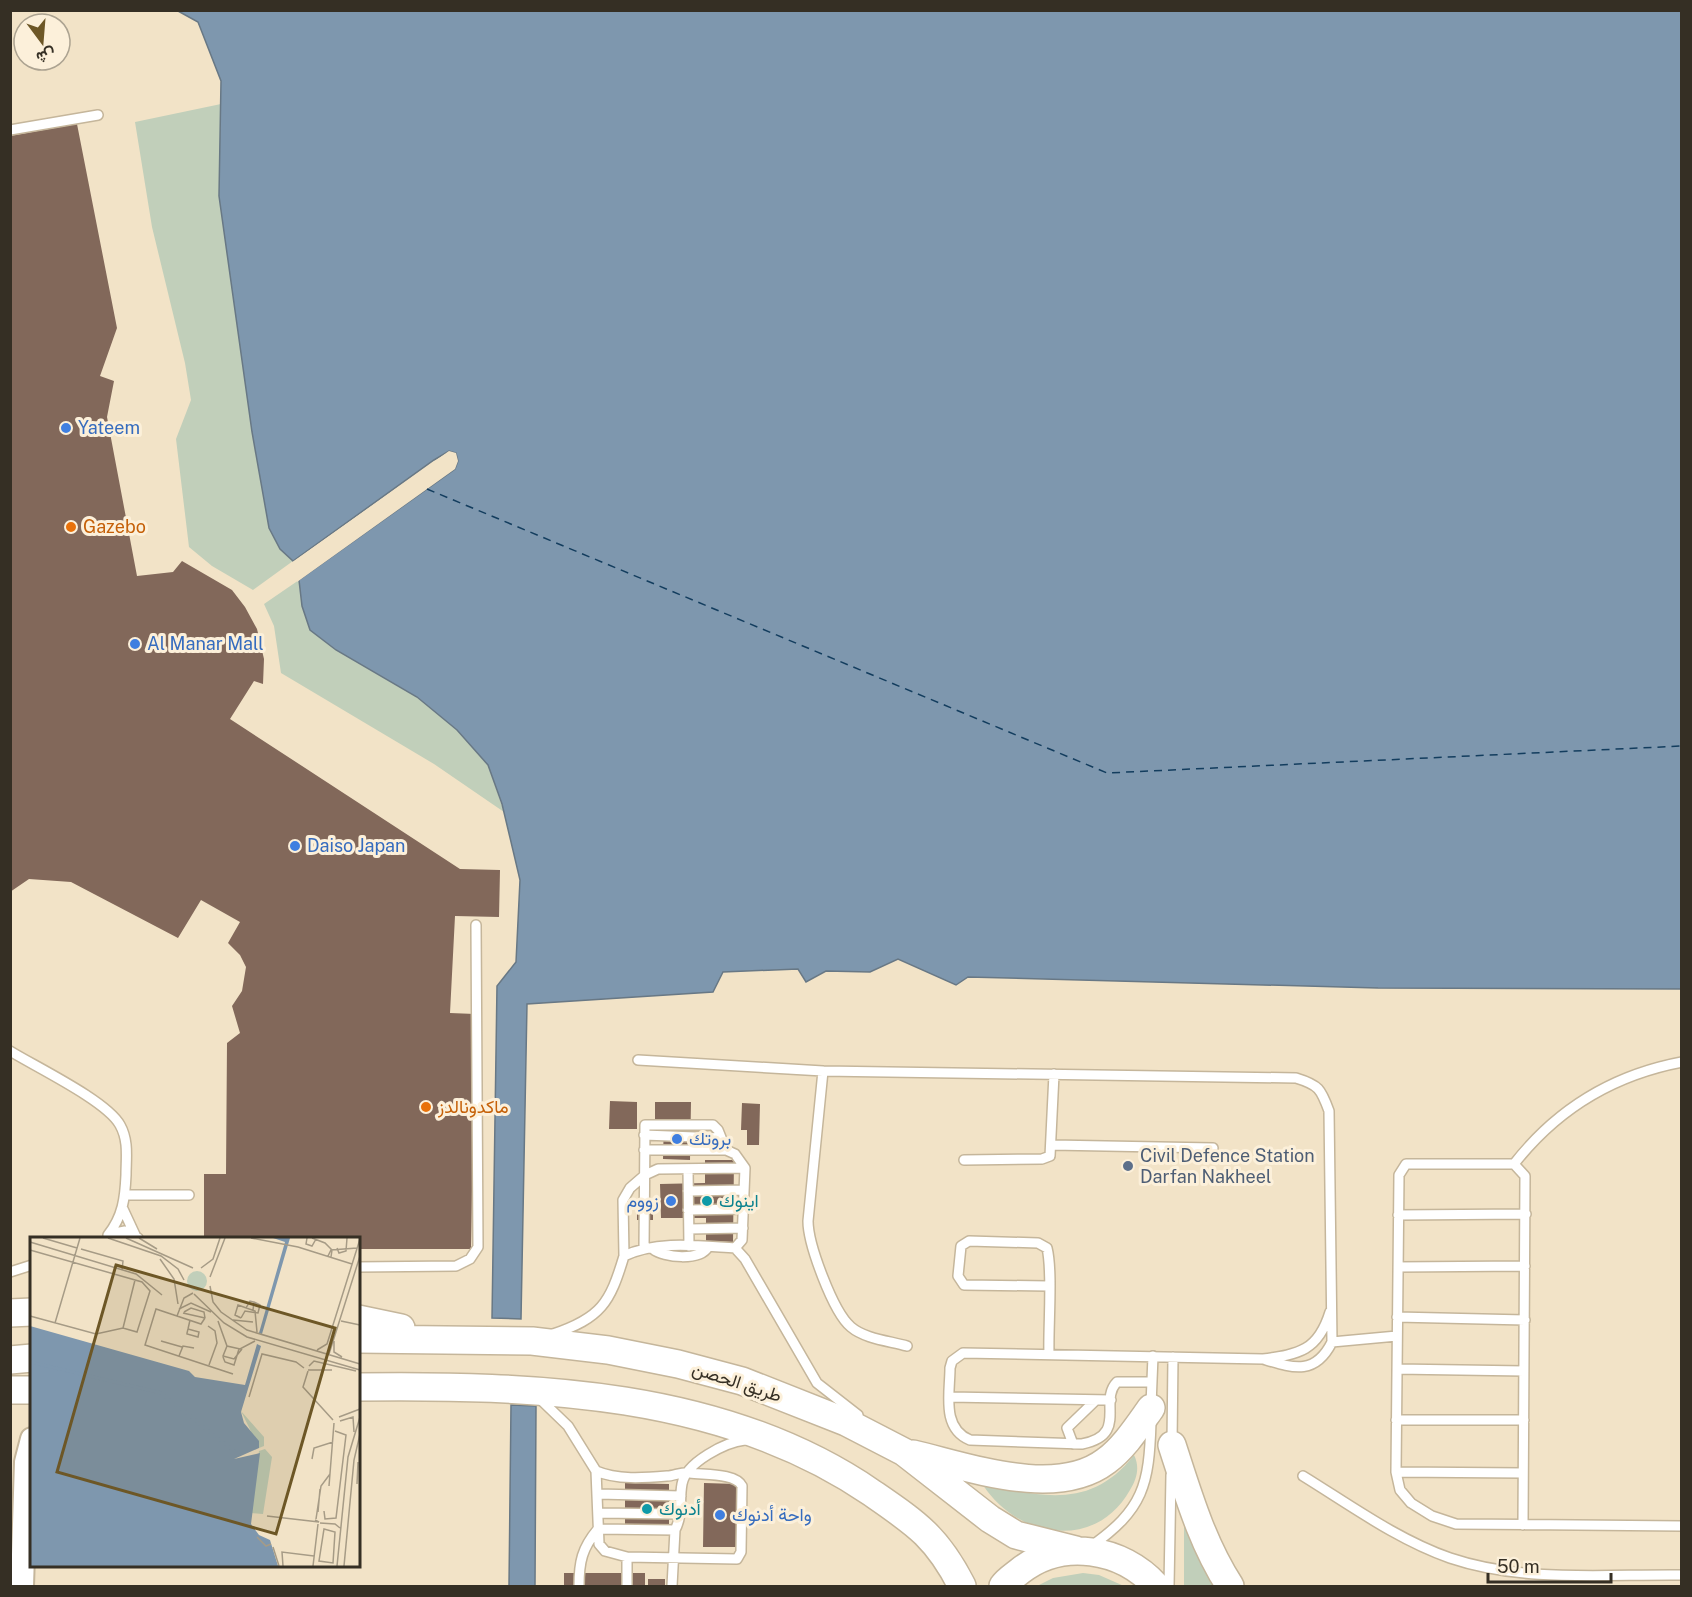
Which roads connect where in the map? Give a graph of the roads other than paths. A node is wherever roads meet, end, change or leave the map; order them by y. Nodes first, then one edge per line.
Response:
1 (98, 115) dead end
2 (10, 130) edge
3 (476, 925) dead end
4 (10, 1051) edge
5 (638, 1060) dead end
6 (1682, 1062) edge
7 (823, 1071) junction
8 (1054, 1074) junction
9 (1052, 1145) junction
10 (1213, 1148) dead end
11 (644, 1150) junction
12 (726, 1150) junction
13 (964, 1160) dead end
14 (1514, 1164) junction
15 (745, 1168) junction
16 (688, 1169) junction
17 (645, 1175) junction
18 (744, 1190) junction
19 (688, 1191) junction
20 (125, 1195) junction
21 (189, 1195) dead end
22 (123, 1209) junction
23 (744, 1209) junction
24 (688, 1210) junction
25 (1526, 1214) junction
26 (1398, 1215) junction
27 (743, 1228) junction
28 (689, 1229) junction
29 (105, 1237) edge
30 (135, 1237) edge
31 (137, 1237) edge
32 (689, 1246) junction
33 (708, 1247) junction
34 (735, 1248) junction
35 (648, 1249) junction
36 (624, 1256) junction
37 (30, 1266) edge
38 (1398, 1266) junction
39 (1525, 1266) junction
40 (360, 1267) edge
41 (10, 1272) edge
42 (1048, 1287) junction
43 (1331, 1310) junction
44 (10, 1312) edge
45 (30, 1312) edge
46 (1397, 1317) junction
47 (360, 1319) edge
48 (1525, 1320) junction
49 (1397, 1336) junction
50 (437, 1339) junction
51 (360, 1340) edge
52 (532, 1341) junction
53 (1332, 1342) junction
54 (10, 1345) edge
55 (30, 1345) edge
56 (908, 1346) dead end
57 (1049, 1354) junction
58 (1153, 1356) junction
59 (1173, 1356) junction
60 (30, 1358) edge
61 (1263, 1359) junction
62 (10, 1360) edge
63 (1396, 1369) junction
64 (1524, 1371) junction
65 (1152, 1382) junction
66 (360, 1387) edge
67 (10, 1390) edge
68 (30, 1390) edge
69 (531, 1390) junction
70 (950, 1397) junction
71 (1096, 1400) junction
72 (1112, 1400) junction
73 (1151, 1408) junction
74 (1396, 1420) junction
75 (1524, 1420) junction
76 (768, 1437) junction
77 (1073, 1444) junction
78 (1172, 1445) junction
79 (30, 1447) edge
80 (904, 1452) junction
81 (596, 1471) junction
82 (688, 1472) junction
83 (1396, 1472) junction
84 (1523, 1473) junction
85 (1303, 1476) dead end
86 (598, 1494) junction
87 (681, 1496) junction
88 (598, 1512) junction
89 (681, 1514) junction
90 (1522, 1525) junction
91 (1682, 1526) edge
92 (598, 1529) junction
93 (675, 1530) junction
94 (1080, 1551) junction
95 (627, 1557) junction
96 (673, 1558) junction
97 (1636, 1575) junction
98 (1682, 1575) edge
99 (22, 1587) edge
100 (579, 1587) edge
101 (627, 1587) edge
102 (672, 1587) edge
103 (962, 1587) edge
104 (1003, 1587) edge
105 (1156, 1587) edge
106 (1170, 1587) edge
107 (1230, 1587) edge
108 (1636, 1587) edge

1 - 2 lane
3 - 40 lane
4 - 20 lane
5 - 7 lane
6 - 14 lane
7 - 8 lane
7 - 56 lane
8 - 9 lane
8 - 43 lane
9 - 10 lane
9 - 13 lane
11 - 12 lane
11 - 12 lane
11 - 17 lane
12 - 15 lane
14 - 25 lane
14 - 26 lane
15 - 16 lane
15 - 18 lane
16 - 17 lane
16 - 19 lane
17 - 35 lane
17 - 36 lane
18 - 19 lane
18 - 23 lane
19 - 24 lane
20 - 21 lane
20 - 22 lane
22 - 29 lane
22 - 31 lane
23 - 24 lane
23 - 27 lane
24 - 28 lane
25 - 26 lane
25 - 39 lane
26 - 38 lane
27 - 28 lane
27 - 34 lane
28 - 32 lane
29 - 30 lane
32 - 33 lane
32 - 35 lane
33 - 34 lane
33 - 35 lane
34 - 80 lane
35 - 36 lane
36 - 52 lane
37 - 41 lane
38 - 39 lane
38 - 46 lane
39 - 48 lane
42 - 42 lane
42 - 57 lane
43 - 53 lane
43 - 61 lane
44 - 45 main road
46 - 48 lane
46 - 49 lane
47 - 50 main road
48 - 64 lane
49 - 53 lane
49 - 63 lane
50 - 51 main road, طريق الحصن
50 - 52 main road, طريق الحصن
52 - 80 main road, طريق الحصن
53 - 61 lane
54 - 55 main road
57 - 58 lane
57 - 70 lane
58 - 59 lane
58 - 65 lane
59 - 61 lane
59 - 78 lane
60 - 62 main road
63 - 64 lane
63 - 74 lane
64 - 75 lane
65 - 72 lane
65 - 73 lane
66 - 69 main road
67 - 68 main road
69 - 76 main road
69 - 81 lane
70 - 71 lane
70 - 77 lane
71 - 72 lane
71 - 77 lane
72 - 77 lane
73 - 80 main road
73 - 94 lane
74 - 75 lane
74 - 83 lane
75 - 84 lane
76 - 82 lane
76 - 103 main road
78 - 106 lane
78 - 107 main road
79 - 99 street
80 - 94 main road, طريق الحصن
81 - 82 lane
81 - 86 lane
82 - 87 lane
82 - 96 lane
83 - 84 lane
83 - 90 lane
84 - 90 lane
85 - 97 lane
86 - 87 lane
86 - 88 lane
87 - 89 lane
88 - 89 lane
88 - 92 lane
89 - 93 lane
90 - 91 lane
92 - 93 lane
92 - 95 lane
92 - 100 lane
93 - 96 lane
94 - 104 main road
94 - 105 main road, طريق الحصن
95 - 96 lane
95 - 101 lane
96 - 102 lane
97 - 98 lane
97 - 108 lane

